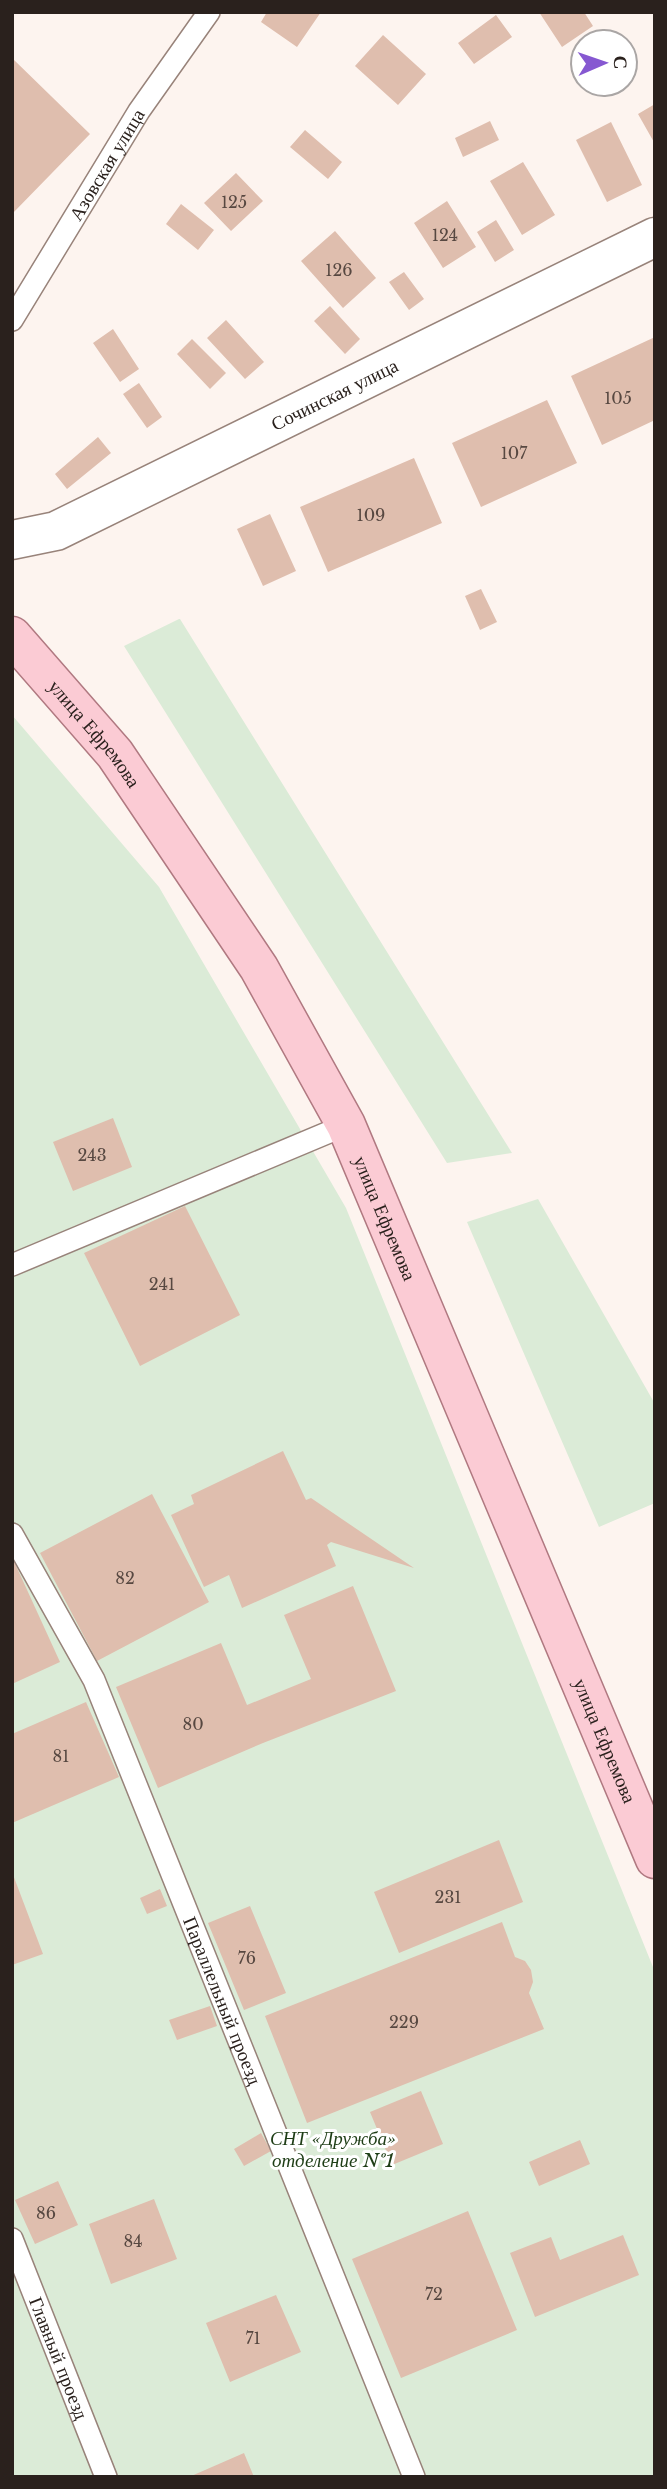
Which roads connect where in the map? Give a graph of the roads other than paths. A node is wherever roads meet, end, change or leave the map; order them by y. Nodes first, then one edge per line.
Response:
1 (209, 12) edge
2 (655, 237) edge
3 (12, 320) edge
4 (12, 540) edge
5 (12, 636) edge
6 (346, 1125) junction
7 (12, 1265) edge
8 (12, 1534) edge
9 (655, 1859) edge
10 (12, 2239) edge
11 (106, 2477) edge
12 (414, 2477) edge

1 - 3 lane, Азовская улица
2 - 4 main road, Сочинская улица
5 - 6 main road, улица Ефремова
6 - 7 lane
6 - 9 main road, улица Ефремова
8 - 12 lane, Параллельный проезд
10 - 11 lane, Главный проезд

